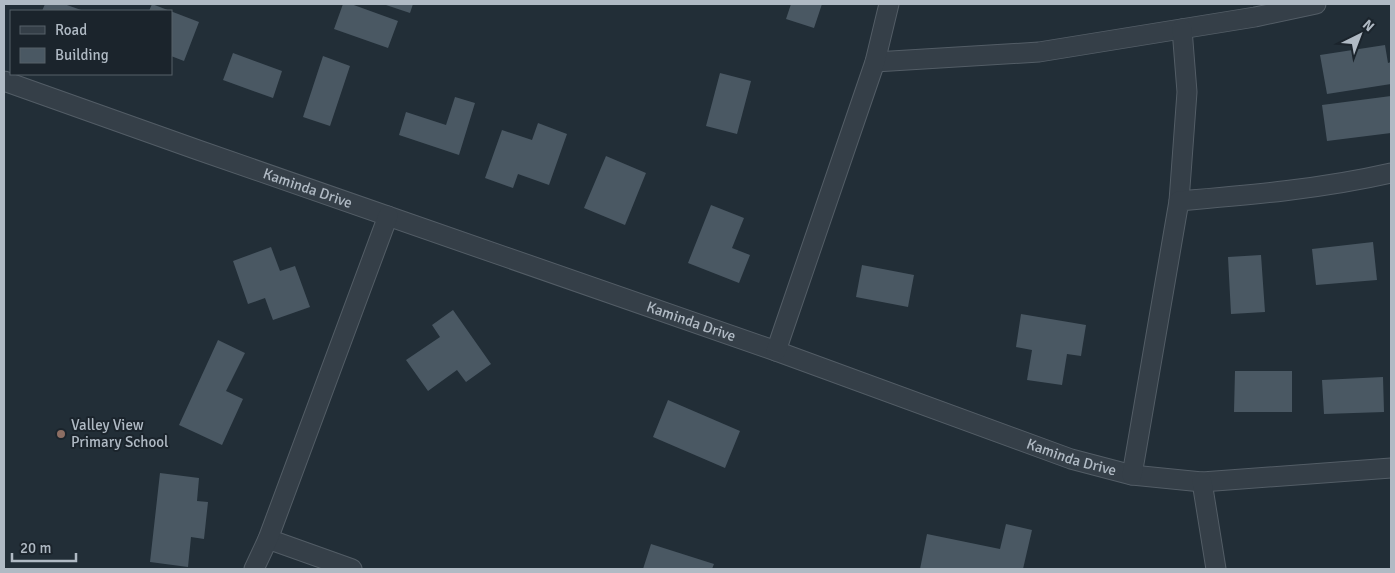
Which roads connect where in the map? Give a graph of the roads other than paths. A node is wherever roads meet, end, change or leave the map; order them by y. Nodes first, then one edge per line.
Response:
1 (888, 4) edge
2 (1316, 4) edge
3 (1182, 29) junction
4 (875, 62) junction
5 (4, 81) edge
6 (1391, 173) edge
7 (1179, 202) junction
8 (388, 216) junction
9 (776, 351) junction
10 (1391, 468) edge
11 (1132, 475) junction
12 (1202, 482) junction
13 (268, 539) junction
14 (254, 569) edge
15 (352, 569) edge
16 (1216, 569) edge

1 - 4 street
2 - 3 street
3 - 4 street
3 - 7 street
4 - 9 street
5 - 8 street, Kaminda Drive
6 - 7 street
7 - 11 street
8 - 9 street, Kaminda Drive
8 - 13 street
9 - 11 street, Kaminda Drive
10 - 12 street, Kaminda Drive
11 - 12 street, Kaminda Drive
12 - 16 street
13 - 14 street
13 - 15 street

